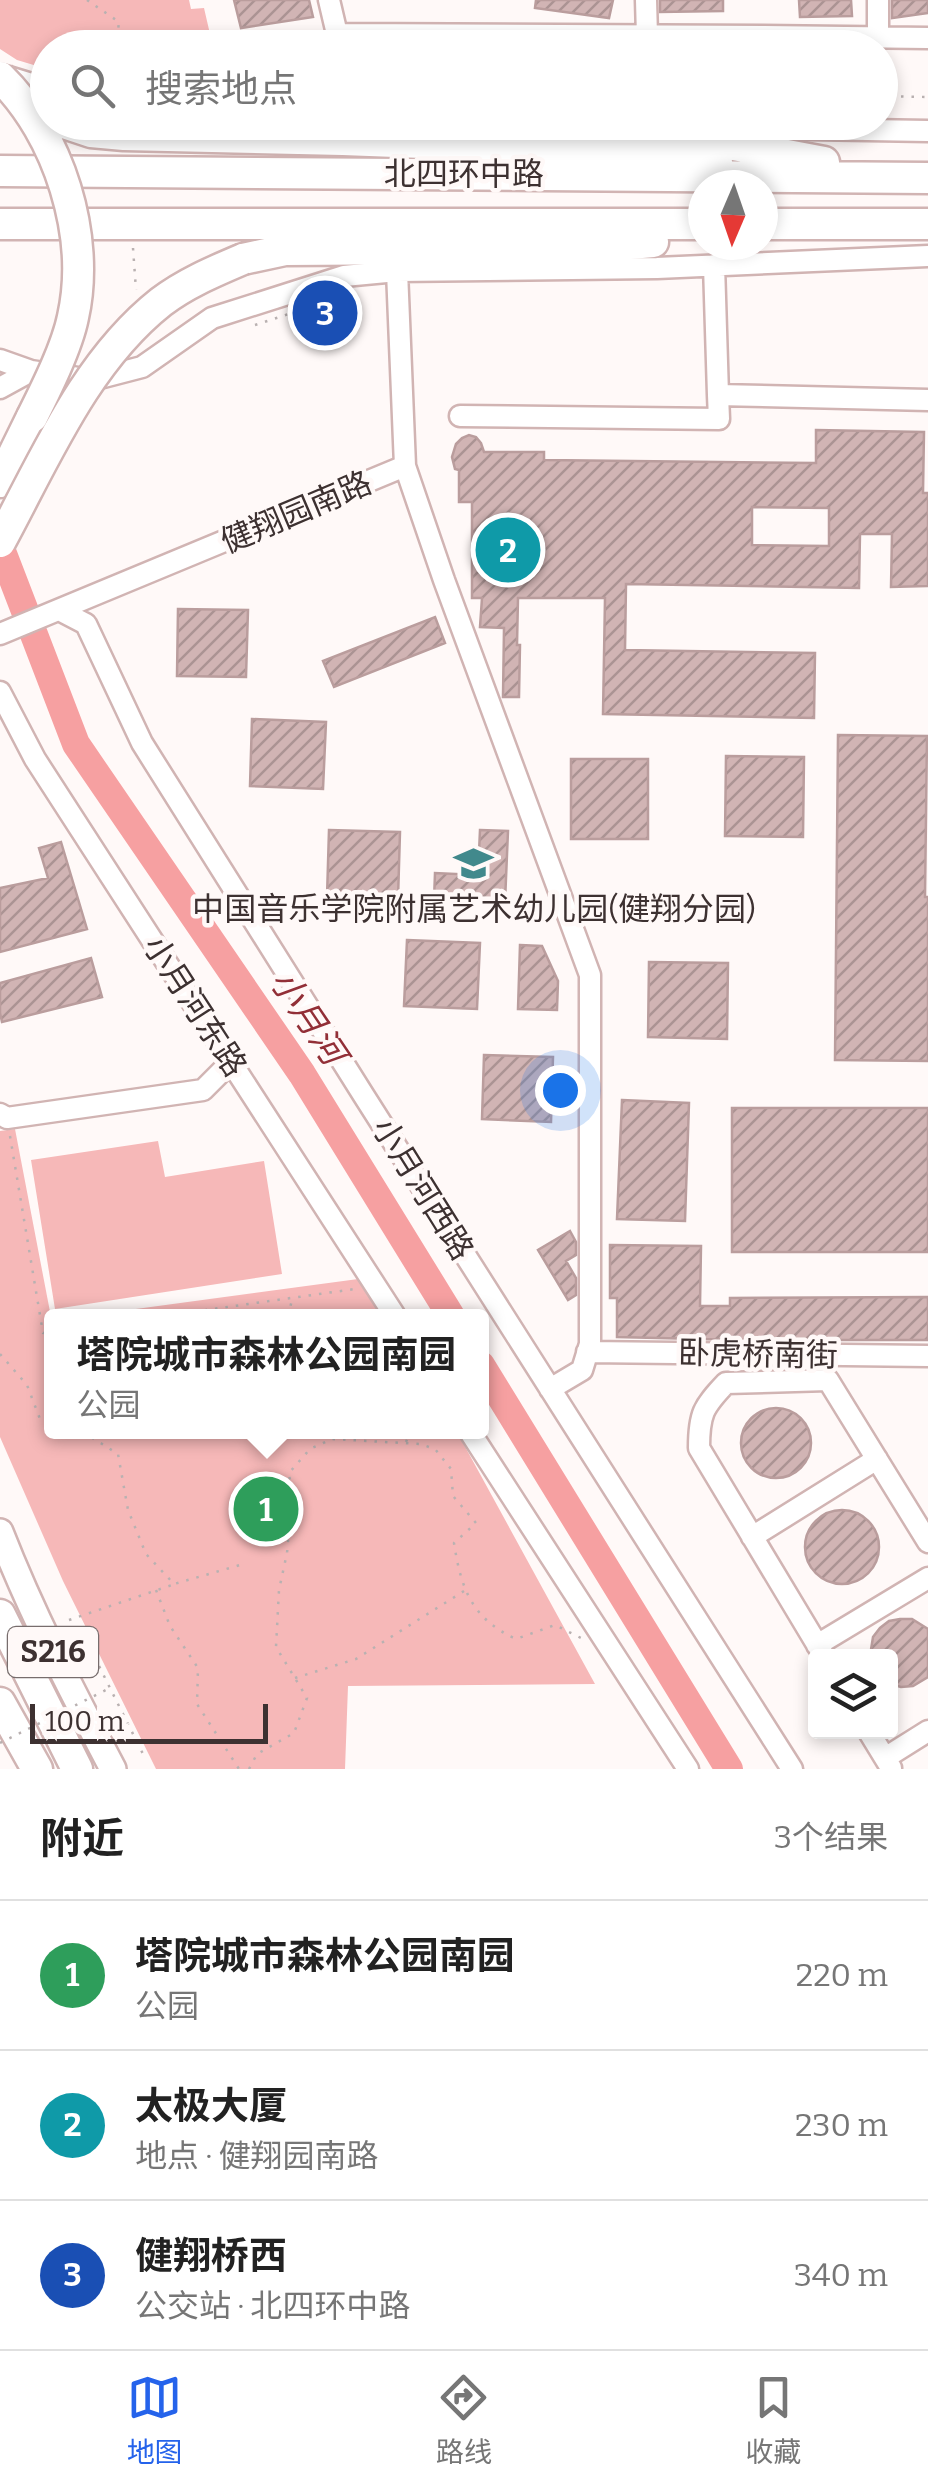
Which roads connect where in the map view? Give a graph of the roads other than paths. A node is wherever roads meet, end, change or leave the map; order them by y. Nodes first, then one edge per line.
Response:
1 (330, 0) edge
2 (646, 0) edge
3 (878, 0) edge
4 (336, 30) edge
5 (647, 30) edge
6 (878, 30) edge
7 (898, 38) edge
8 (928, 38) edge
9 (0, 75) edge
10 (30, 84) edge
11 (0, 100) edge
12 (30, 111) edge
13 (30, 116) edge
14 (898, 130) edge
15 (928, 131) edge
16 (44, 140) edge
17 (343, 140) edge
18 (710, 140) edge
19 (10, 169) edge
20 (788, 176) junction
21 (917, 178) edge
22 (0, 224) edge
23 (688, 224) edge
24 (928, 224) edge
25 (778, 227) edge
26 (688, 250) edge
27 (688, 252) edge
28 (778, 253) edge
29 (928, 256) edge
30 (710, 260) edge
31 (397, 270) junction
32 (0, 360) edge
33 (30, 372) junction
34 (0, 388) edge
35 (718, 395) junction
36 (928, 400) edge
37 (460, 416) dead end
38 (405, 466) junction
39 (0, 482) edge
40 (0, 542) edge
41 (61, 610) junction
42 (0, 634) edge
43 (0, 692) edge
44 (231, 1062) junction
45 (3, 1116) edge
46 (390, 1309) edge
47 (588, 1352) junction
48 (928, 1356) edge
49 (550, 1390) junction
50 (475, 1439) edge
51 (877, 1458) junction
52 (0, 1532) edge
53 (752, 1537) junction
54 (928, 1542) edge
55 (928, 1578) edge
56 (0, 1615) edge
57 (819, 1649) edge
58 (823, 1649) edge
59 (0, 1703) edge
60 (928, 1731) edge
61 (873, 1739) edge
62 (888, 1764) edge
63 (37, 1769) edge
64 (77, 1769) edge
65 (114, 1769) edge
66 (688, 1769) edge
67 (792, 1769) edge

1 - 4 street
2 - 5 street
3 - 6 street
7 - 8 street
9 - 10 street
9 - 13 highway, bridge
11 - 12 highway, bridge
14 - 15 street, 北四环中路
16 - 39 highway, bridge
17 - 20 highway, bridge
18 - 21 highway
19 - 20 highway, 北四环中路
20 - 21 highway, 北四环中路
22 - 23 highway, 北四环中路
24 - 25 highway
26 - 40 highway, bridge
27 - 31 street
28 - 29 street
30 - 35 street
31 - 33 street
31 - 38 street, 健翔园南路
32 - 33 street
33 - 34 street
35 - 36 street
35 - 37 street
38 - 41 street, 健翔园南路
38 - 47 street
41 - 42 street, 健翔园南路
41 - 49 street, 小月河西路
43 - 44 street, 小月河东路
44 - 45 street
44 - 46 street, 小月河东路
47 - 48 street, 卧虎桥南街
47 - 49 street
49 - 67 street, 小月河西路
50 - 66 street
51 - 53 street
51 - 53 street
51 - 54 street
52 - 65 main road, S216
53 - 57 street
55 - 58 street
56 - 64 highway
59 - 63 highway
60 - 62 street
61 - 62 street

